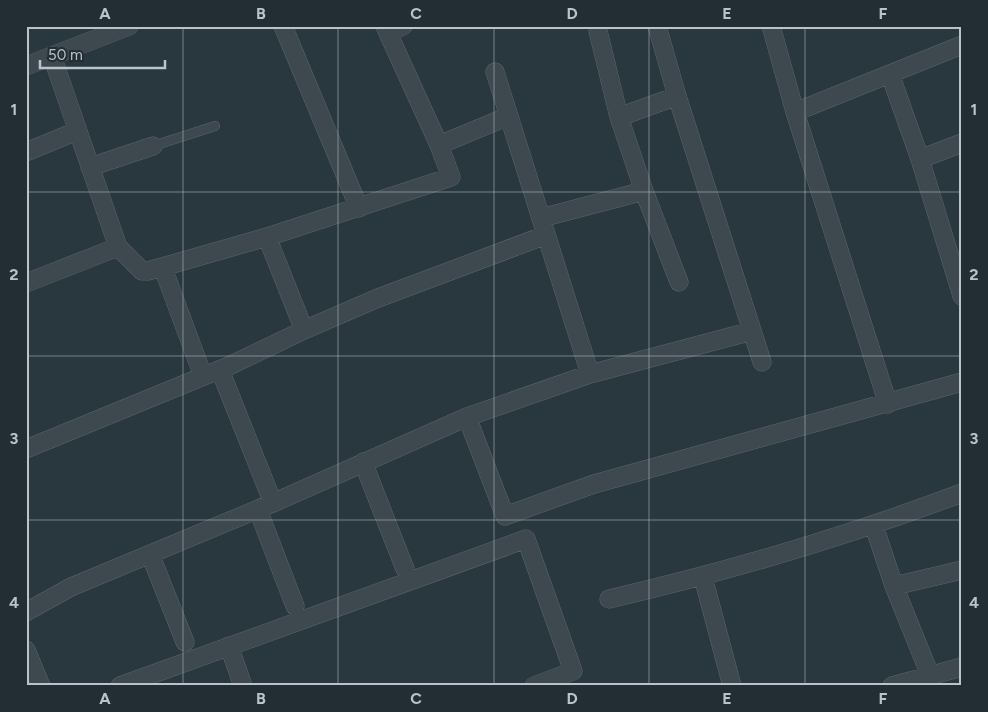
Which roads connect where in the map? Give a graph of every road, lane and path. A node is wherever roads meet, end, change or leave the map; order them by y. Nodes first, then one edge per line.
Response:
1 (283, 26) edge
2 (657, 26) edge
3 (771, 26) edge
4 (121, 28) edge
5 (392, 28) edge
6 (598, 31) dead end
7 (962, 45) edge
8 (52, 56) junction
9 (26, 66) edge
10 (495, 72) dead end
11 (890, 74) junction
12 (677, 96) junction
13 (795, 112) junction
14 (509, 116) junction
15 (619, 117) junction
16 (215, 126) dead end
17 (77, 131) junction
18 (962, 143) edge
19 (439, 145) junction
20 (153, 146) joint
21 (26, 152) edge
22 (920, 159) junction
23 (90, 167) junction
24 (644, 191) junction
25 (360, 208) junction
26 (541, 218) junction
27 (546, 235) junction
28 (267, 237) junction
29 (118, 247) junction
30 (163, 268) junction
31 (679, 282) dead end
32 (26, 283) edge
33 (962, 296) edge
34 (304, 330) junction
35 (752, 331) junction
36 (762, 362) dead end
37 (220, 370) junction
38 (590, 374) junction
39 (203, 376) junction
40 (962, 382) edge
41 (888, 404) junction
42 (467, 417) junction
43 (26, 449) edge
44 (363, 462) junction
45 (962, 493) edge
46 (265, 506) junction
47 (874, 526) junction
48 (150, 554) junction
49 (405, 568) dead end
50 (962, 570) edge
51 (703, 578) junction
52 (894, 586) junction
53 (609, 599) dead end
54 (295, 606) dead end
55 (26, 612) edge
56 (185, 642) dead end
57 (229, 646) junction
58 (26, 650) edge
59 (962, 667) edge
60 (930, 675) junction
61 (40, 686) edge
62 (120, 686) edge
63 (243, 686) edge
64 (534, 686) edge
65 (732, 686) edge
66 (892, 686) edge

1 - 25 street
2 - 12 street
3 - 13 street
4 - 8 street
5 - 19 street
6 - 15 street
7 - 11 street
8 - 9 street
8 - 17 street
10 - 14 street
11 - 13 street
11 - 22 street
12 - 15 street
12 - 35 street
13 - 41 street
14 - 19 street
14 - 26 street
15 - 24 street
16 - 20 lane
17 - 21 street
17 - 23 street
18 - 22 street
19 - 25 street
20 - 23 street
22 - 33 street
23 - 29 street
24 - 26 street
24 - 31 street
25 - 28 street
26 - 27 street
27 - 34 street
27 - 38 street
28 - 30 street
28 - 34 street
29 - 30 street
29 - 32 street
30 - 39 street
34 - 37 street
35 - 36 street
35 - 38 street
37 - 39 street
37 - 46 street
38 - 42 street
39 - 43 street
40 - 41 street
41 - 42 street
42 - 44 street
44 - 46 street
44 - 49 street
45 - 47 street
46 - 48 street
46 - 54 street
47 - 51 street
47 - 52 street
48 - 55 street
48 - 56 street
50 - 52 street
51 - 53 street
51 - 65 street
52 - 60 street
57 - 62 street
57 - 63 street
57 - 64 street
58 - 61 street
59 - 60 street
60 - 66 street

